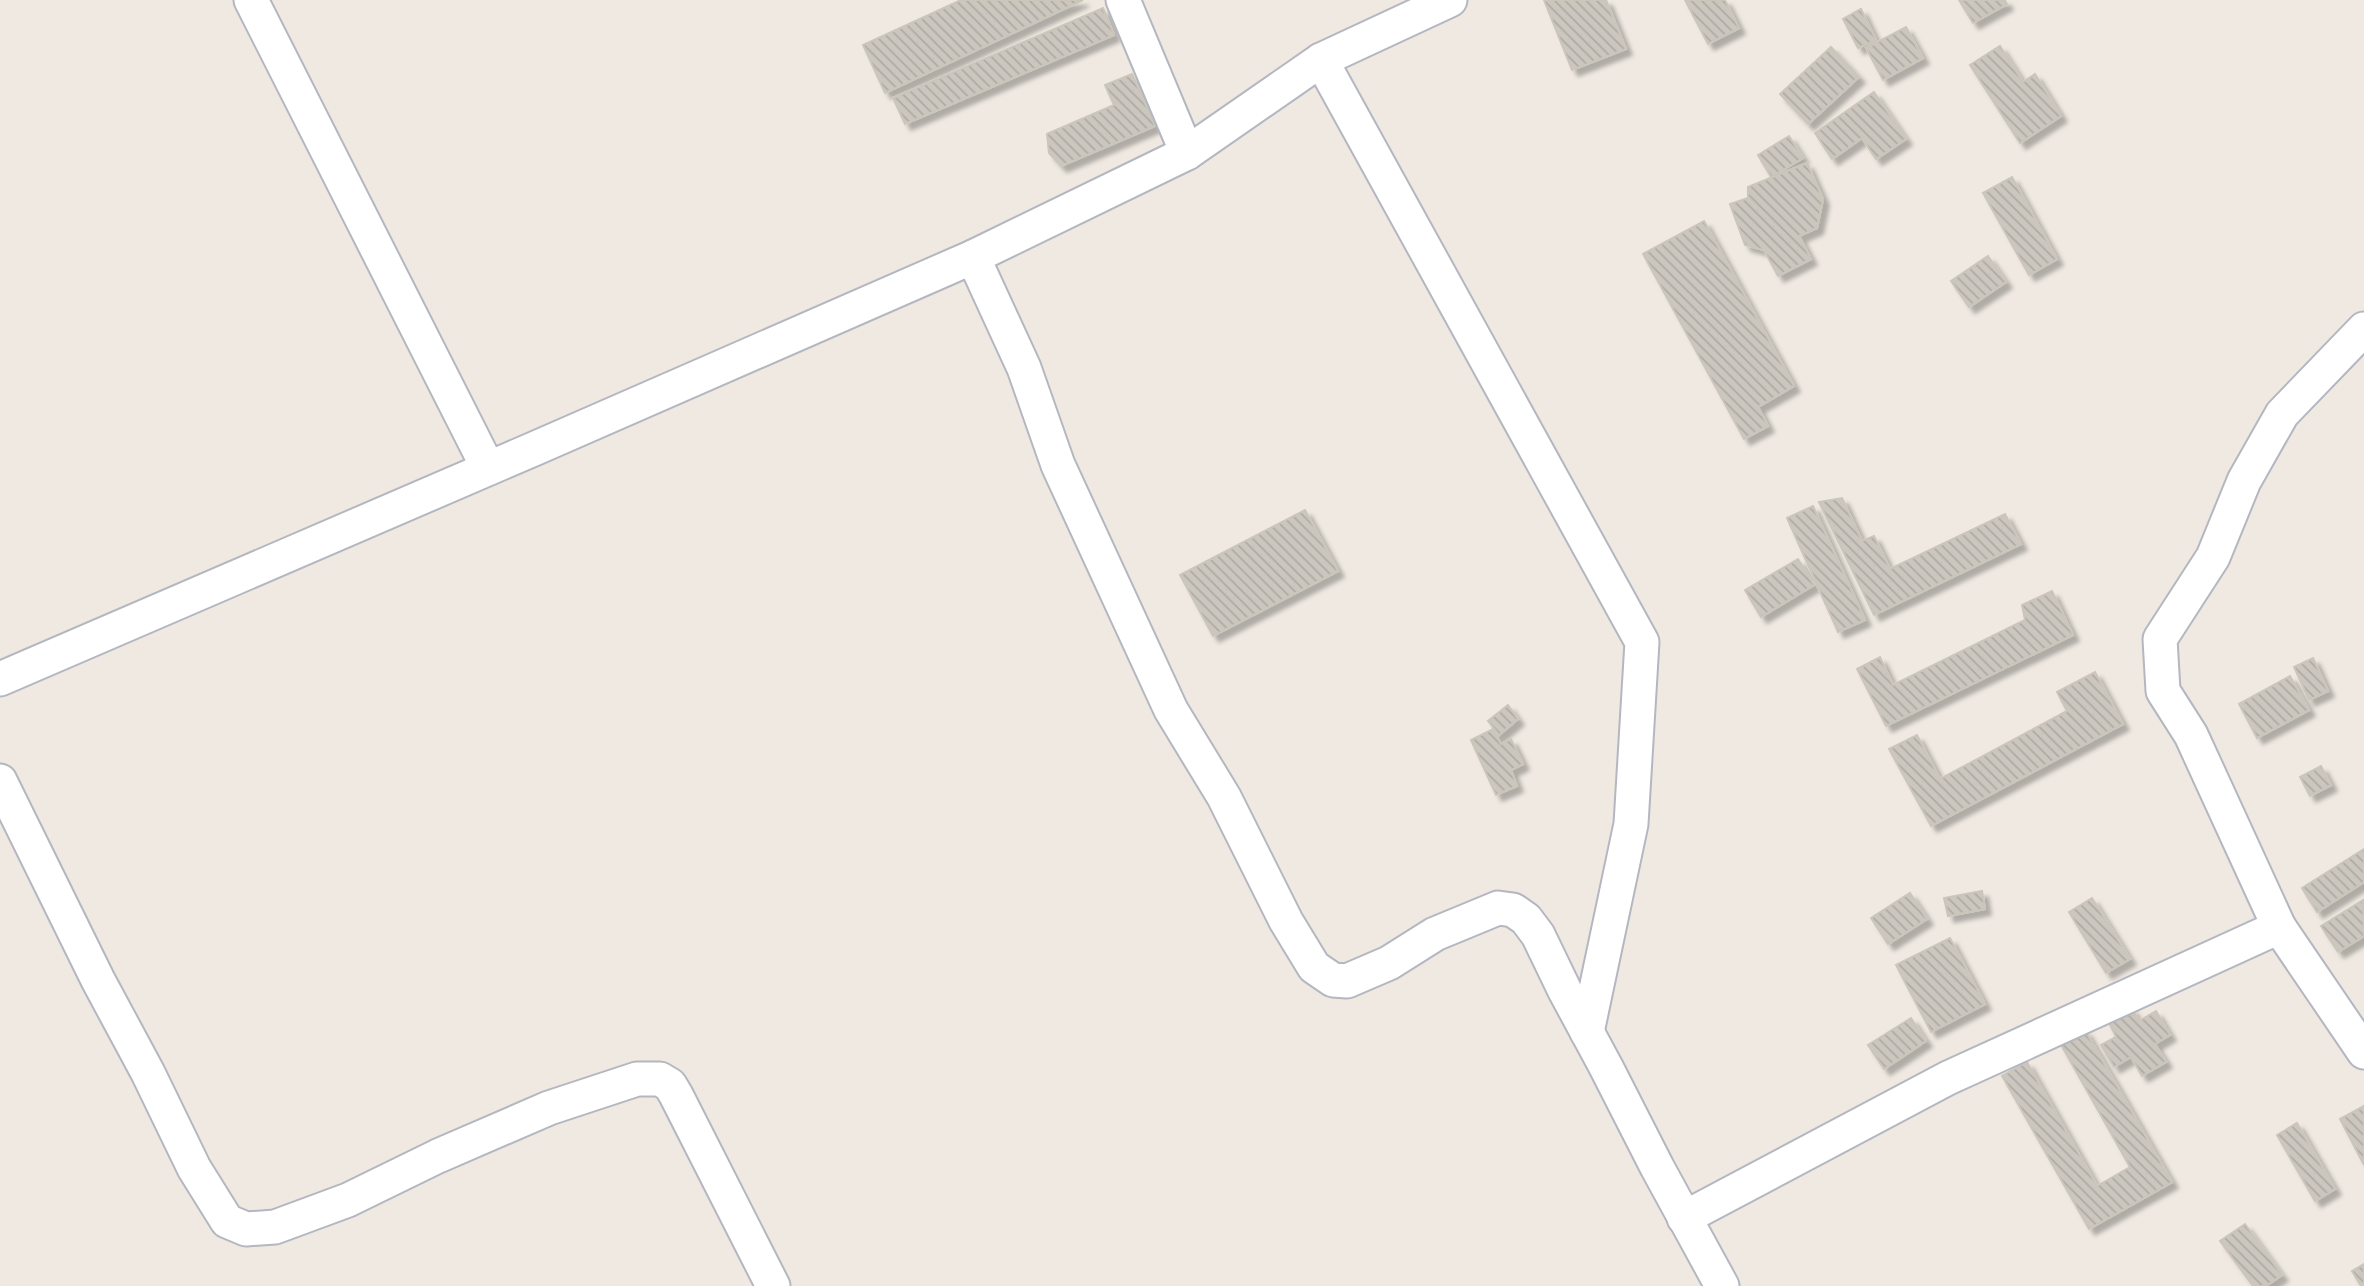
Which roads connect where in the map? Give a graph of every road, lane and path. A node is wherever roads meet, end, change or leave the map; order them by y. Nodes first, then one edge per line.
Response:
1 (251, 0) edge
2 (1123, 0) edge
3 (1450, 0) edge
4 (1321, 60) junction
5 (1187, 153) junction
6 (973, 257) junction
7 (2364, 329) edge
8 (488, 468) junction
9 (0, 679) edge
10 (0, 781) edge
11 (2279, 927) junction
12 (1587, 1032) junction
13 (2364, 1052) edge
14 (1684, 1218) junction
15 (773, 1286) edge
16 (1722, 1286) edge

1 - 8 street
2 - 5 street
3 - 4 street
4 - 5 street
4 - 12 street
5 - 6 street
6 - 8 street
6 - 12 street
7 - 11 street
8 - 9 street
10 - 15 street
11 - 13 street
11 - 14 street
12 - 14 street
14 - 16 street

